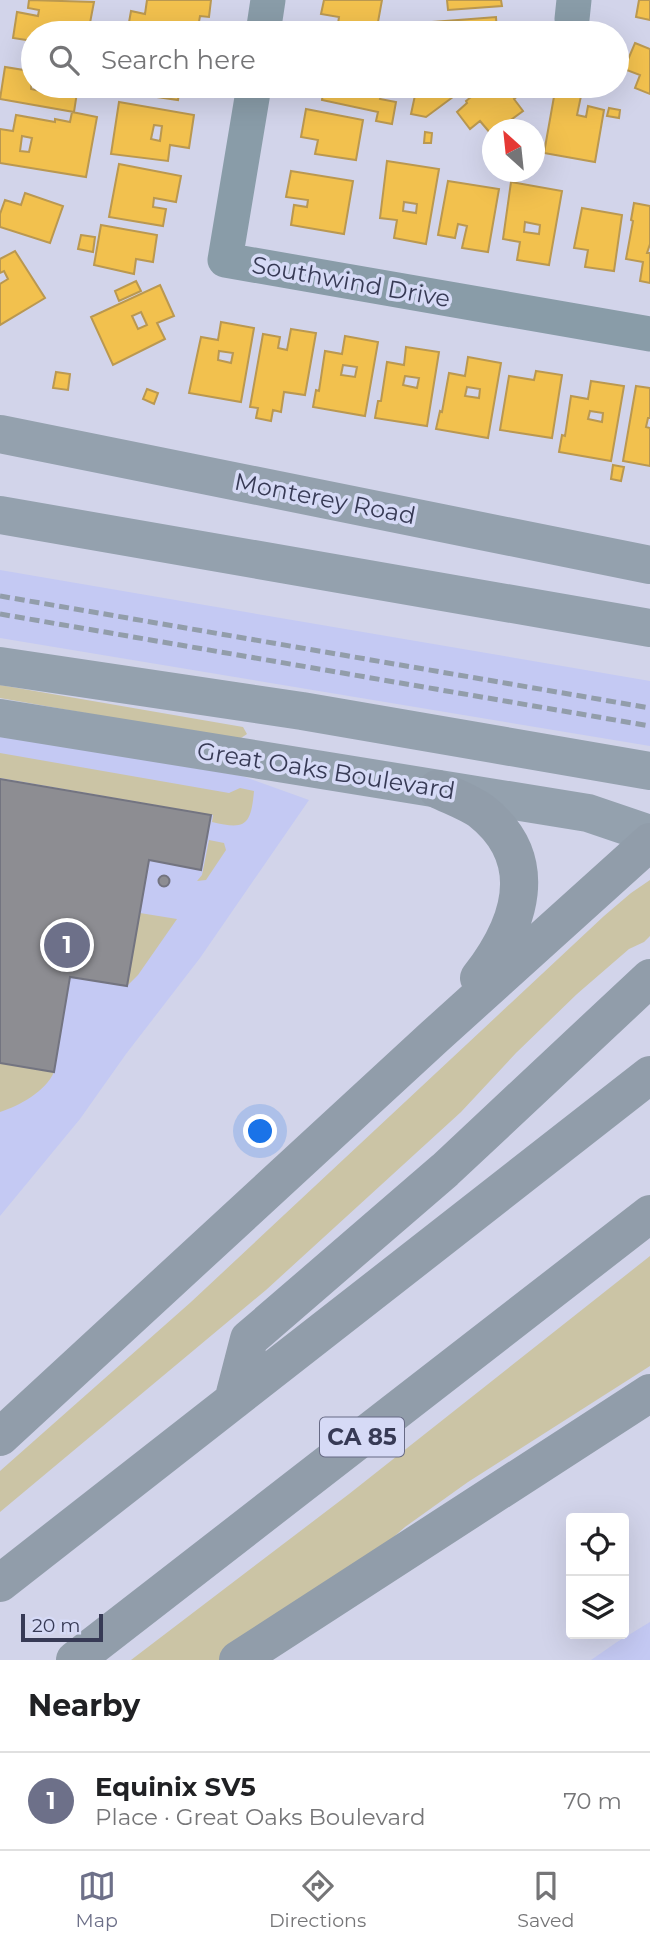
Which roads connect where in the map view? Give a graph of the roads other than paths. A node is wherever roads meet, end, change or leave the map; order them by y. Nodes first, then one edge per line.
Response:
1 (268, 0) edge
2 (265, 21) edge
3 (252, 98) edge
4 (650, 334) edge
5 (0, 435) edge
6 (0, 515) edge
7 (650, 565) edge
8 (650, 628) edge
9 (0, 666) edge
10 (0, 718) edge
11 (650, 771) edge
12 (437, 789) junction
13 (650, 834) edge
14 (650, 842) edge
15 (650, 978) edge
16 (434, 1037) junction
17 (650, 1075) edge
18 (650, 1214) edge
19 (650, 1393) edge
20 (233, 1401) junction
21 (0, 1437) edge
22 (0, 1583) edge
23 (75, 1660) edge
24 (238, 1660) edge

1 - 2 street
3 - 4 street, Southwind Drive
5 - 7 main road, Monterey Road
6 - 8 main road
9 - 11 main road
10 - 12 main road, Great Oaks Boulevard
12 - 13 main road, Great Oaks Boulevard
12 - 16 highway
14 - 16 highway
15 - 20 highway
16 - 21 highway
17 - 20 highway
18 - 23 highway, CA 85
19 - 24 highway
20 - 22 highway

